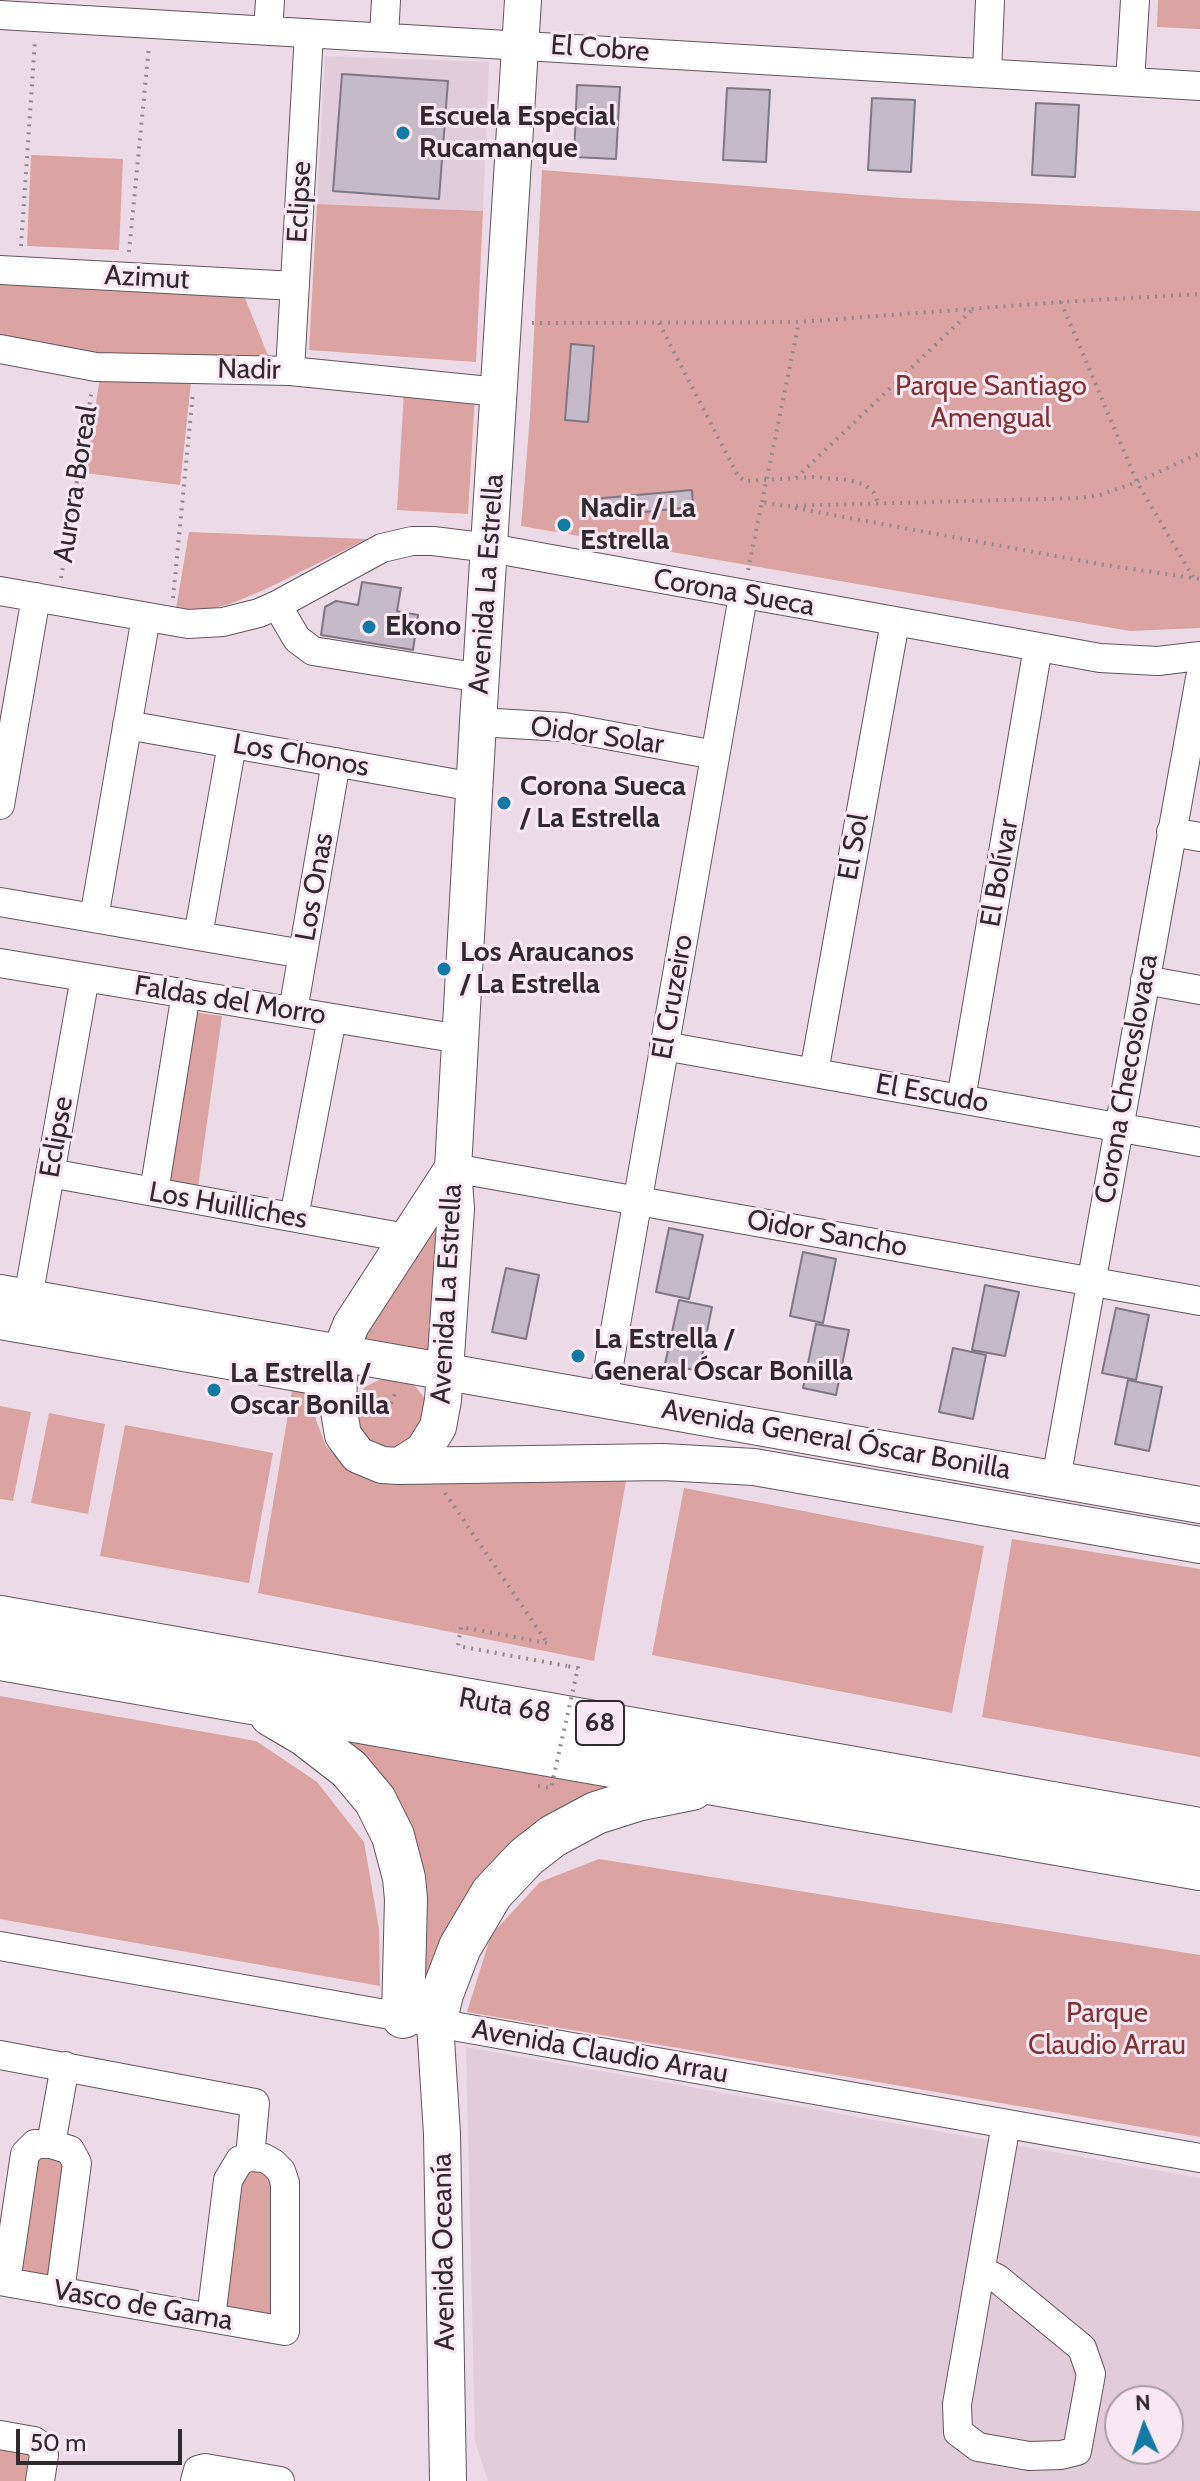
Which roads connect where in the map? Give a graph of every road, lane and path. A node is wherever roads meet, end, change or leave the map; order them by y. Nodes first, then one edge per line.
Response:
1 (270, 0) edge
2 (386, 0) edge
3 (523, 0) edge
4 (990, 0) edge
5 (1135, 0) edge
6 (36, 9) edge
7 (152, 12) edge
8 (0, 15) edge
9 (268, 31) junction
10 (309, 33) junction
11 (384, 37) junction
12 (520, 44) junction
13 (987, 73) junction
14 (1130, 82) junction
15 (1200, 86) edge
16 (10, 270) edge
17 (127, 277) junction
18 (295, 286) junction
19 (1200, 294) edge
20 (1061, 302) junction
21 (974, 309) junction
22 (502, 322) junction
23 (799, 322) junction
24 (659, 323) junction
25 (0, 349) edge
26 (96, 367) junction
27 (195, 370) junction
28 (290, 371) junction
29 (499, 392) junction
30 (1200, 453) edge
31 (767, 478) junction
32 (796, 478) junction
33 (1137, 482) junction
34 (762, 502) junction
35 (878, 503) junction
36 (785, 506) junction
37 (490, 548) junction
38 (1197, 578) edge
39 (0, 591) edge
40 (743, 596) junction
41 (46, 599) junction
42 (277, 605) junction
43 (158, 619) junction
44 (895, 622) junction
45 (1038, 647) junction
46 (1200, 656) edge
47 (481, 678) junction
48 (1200, 678) edge
49 (478, 722) junction
50 (127, 725) junction
51 (232, 744) junction
52 (715, 755) junction
53 (336, 762) junction
54 (474, 787) junction
55 (0, 805) edge
56 (1171, 832) junction
57 (1200, 837) edge
58 (0, 902) edge
59 (94, 918) junction
60 (198, 936) junction
61 (303, 954) junction
62 (0, 963) edge
63 (85, 977) junction
64 (1145, 980) junction
65 (1200, 990) edge
66 (186, 993) junction
67 (293, 1011) junction
68 (332, 1018) junction
69 (460, 1039) junction
70 (664, 1046) junction
71 (814, 1072) junction
72 (961, 1099) junction
73 (1118, 1127) junction
74 (1200, 1142) edge
75 (453, 1168) junction
76 (50, 1173) junction
77 (154, 1192) junction
78 (637, 1201) junction
79 (294, 1217) junction
80 (406, 1238) junction
81 (1091, 1281) junction
82 (14, 1296) edge
83 (1200, 1301) edge
84 (0, 1321) edge
85 (339, 1366) junction
86 (445, 1371) junction
87 (603, 1399) junction
88 (449, 1464) junction
89 (399, 1466) junction
90 (1056, 1479) junction
91 (1200, 1505) edge
92 (1200, 1545) edge
93 (0, 1617) edge
94 (0, 1659) edge
95 (245, 1702) junction
96 (727, 1785) junction
97 (538, 1786) dead end
98 (1200, 1829) edge
99 (1200, 1869) edge
100 (0, 1946) edge
101 (419, 2020) junction
102 (0, 2055) edge
103 (65, 2066) junction
104 (1006, 2124) junction
105 (51, 2144) junction
106 (250, 2157) junction
107 (1200, 2158) edge
108 (982, 2271) junction
109 (3, 2282) edge
110 (60, 2292) junction
111 (211, 2318) junction
112 (0, 2435) edge
113 (450, 2476) edge
114 (40, 2481) edge
115 (195, 2481) edge
116 (280, 2481) edge

1 - 9 street
2 - 11 street
3 - 12 main road, Avenida La Estrella
4 - 13 street
5 - 14 street
6 - 7 street, El Cobre
6 - 8 street, El Cobre
6 - 16 path
7 - 9 street, El Cobre
7 - 17 path
9 - 10 street, El Cobre
10 - 11 street, El Cobre
10 - 18 street, Eclipse
11 - 12 street, El Cobre
12 - 13 street, El Cobre
12 - 22 main road, Avenida La Estrella
13 - 14 street, El Cobre
14 - 15 street, El Cobre
16 - 17 street, Azimut
17 - 18 street, Azimut
18 - 28 street, Eclipse
19 - 20 path
20 - 21 path
20 - 33 path
21 - 23 path
21 - 32 path
22 - 24 path
22 - 29 main road, Avenida La Estrella
23 - 24 path
23 - 31 path
24 - 31 path
25 - 26 street, Nadir
26 - 27 street, Nadir
26 - 41 path, Aurora Boreal
27 - 28 street, Nadir
27 - 43 path
28 - 29 street, Nadir
29 - 37 main road, Avenida La Estrella
30 - 33 path
31 - 32 path
31 - 34 path
32 - 35 path
33 - 35 path
33 - 38 path
34 - 36 path
34 - 40 path
35 - 36 path
36 - 38 path
37 - 40 street, Corona Sueca
37 - 42 street, Corona Sueca
37 - 47 main road, Avenida La Estrella
39 - 41 street, Corona Sueca
40 - 44 street, Corona Sueca
40 - 52 street, El Cruzeiro
41 - 43 street, Corona Sueca
41 - 55 street, Aurora Boreal
42 - 43 street, Corona Sueca
42 - 47 street
43 - 50 street
44 - 45 street, Corona Sueca
44 - 71 street, El Sol
45 - 46 street, Corona Sueca
45 - 72 street, El Bolívar
47 - 49 main road, Avenida La Estrella
48 - 56 street, Corona Checoslovaca
49 - 52 street, Oidor Solar
49 - 54 main road, Avenida La Estrella
50 - 51 street, Los Chonos
50 - 59 street
51 - 53 street, Los Chonos
51 - 60 street
52 - 70 street, El Cruzeiro
53 - 54 street, Los Chonos
53 - 61 street, Los Onas
54 - 69 main road, Avenida La Estrella
56 - 57 street
56 - 64 street, Corona Checoslovaca
58 - 59 street, Faldas del Morro
59 - 60 street, Faldas del Morro
60 - 61 street, Faldas del Morro
61 - 67 street, Los Onas
62 - 63 street, Faldas del Morro
63 - 66 street, Faldas del Morro
63 - 76 street, Eclipse
64 - 65 street
64 - 73 street, Corona Checoslovaca
66 - 67 street, Faldas del Morro
66 - 77 street
67 - 68 street, Faldas del Morro
68 - 69 street, Faldas del Morro
68 - 79 street
69 - 75 main road, Avenida La Estrella
70 - 71 street, El Escudo
70 - 78 street, El Cruzeiro
71 - 72 street, El Escudo
72 - 73 street, El Escudo
73 - 74 street, El Escudo
73 - 81 street, Corona Checoslovaca
75 - 78 street, Oidor Sancho
75 - 80 main road, Avenida La Estrella
75 - 86 main road, Avenida La Estrella
76 - 77 street, Los Huilliches
76 - 82 street, Eclipse
77 - 79 street, Los Huilliches
78 - 81 street, Oidor Sancho
78 - 87 street, El Cruzeiro
79 - 80 street, Los Huilliches
80 - 85 main road, Avenida La Estrella
81 - 83 street, Oidor Sancho
81 - 90 street, Corona Checoslovaca
82 - 85 main road, Avenida General Óscar Bonilla
84 - 85 main road, Avenida General Óscar Bonilla
85 - 86 main road, Avenida General Óscar Bonilla
85 - 89 main road, Avenida La Estrella
86 - 87 main road, Avenida General Óscar Bonilla
86 - 89 main road, Avenida La Estrella
87 - 90 main road, Avenida General Óscar Bonilla
88 - 89 main road, Avenida General Óscar Bonilla
88 - 92 main road, Avenida General Óscar Bonilla
88 - 97 path, bridge
90 - 91 main road, Avenida General Óscar Bonilla
93 - 98 highway, Ruta 68 / 68
94 - 95 highway, Ruta 68 / 68
95 - 96 highway, Ruta 68 / 68
95 - 101 highway
96 - 99 highway, Ruta 68 / 68
96 - 101 highway
100 - 101 street, Avenida Claudio Arrau
101 - 104 street, Avenida Claudio Arrau
101 - 113 main road, Avenida Oceanía
102 - 103 street
103 - 105 street
103 - 106 street
104 - 107 street, Avenida Claudio Arrau
104 - 108 street
105 - 109 street
105 - 110 street
106 - 111 street
106 - 111 street, Vasco de Gama
108 - 108 street
109 - 110 street, Vasco de Gama
110 - 111 street, Vasco de Gama
112 - 114 street
115 - 116 street

